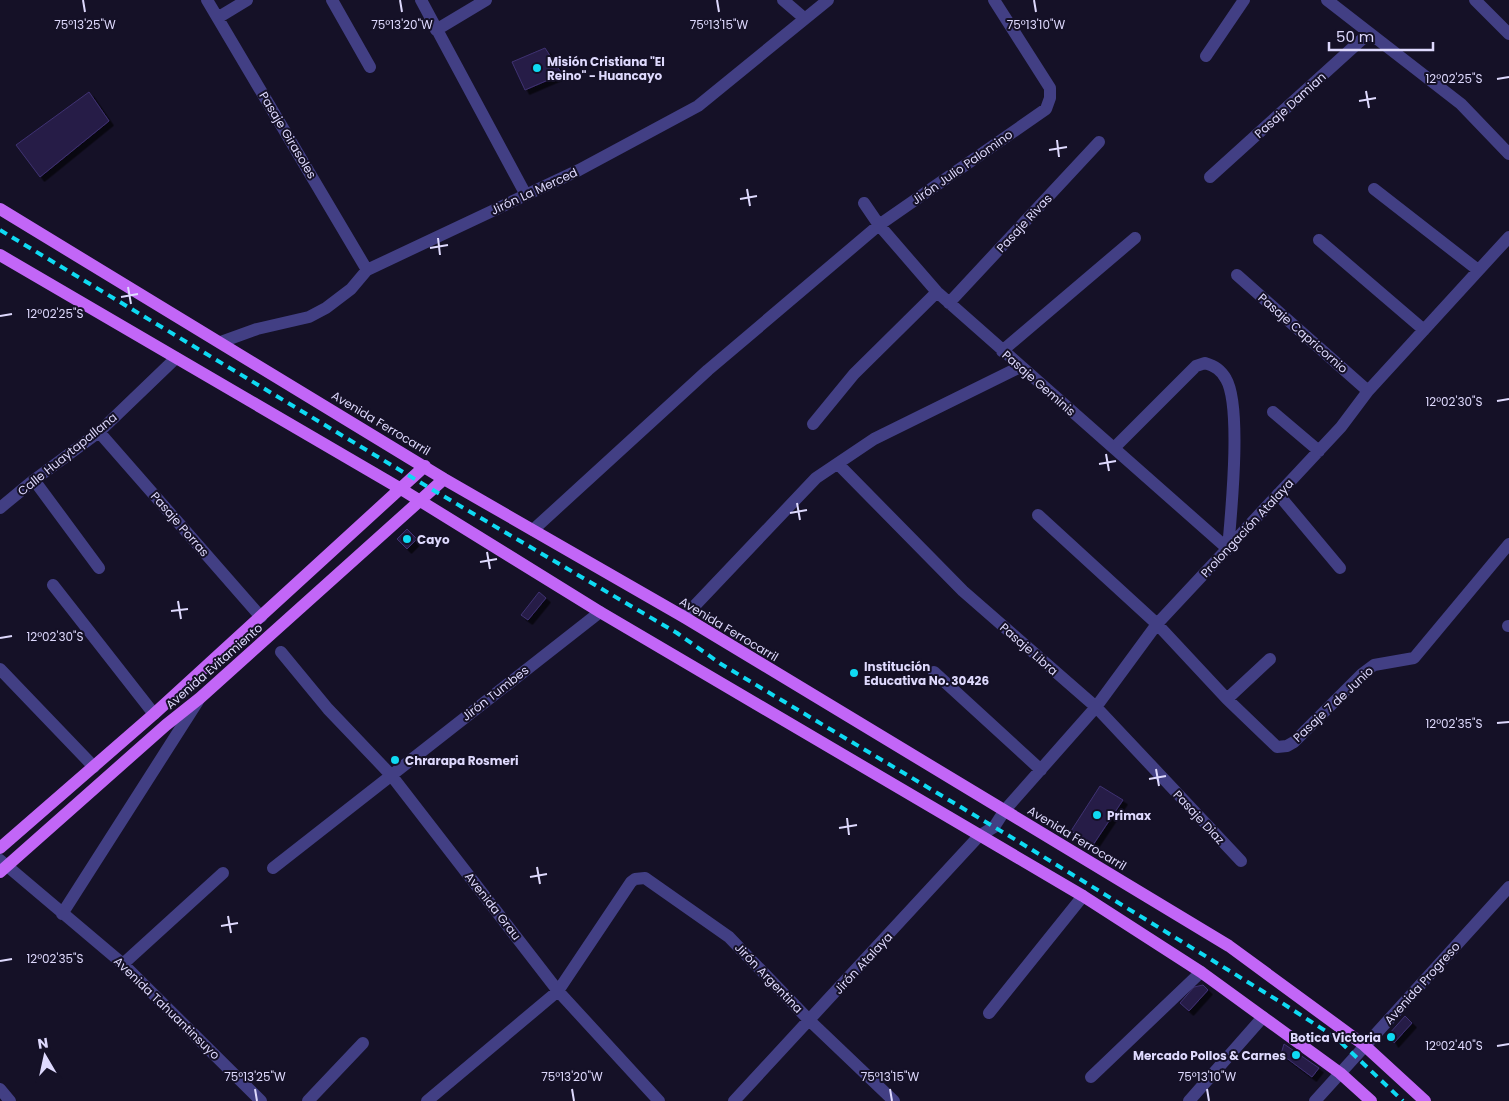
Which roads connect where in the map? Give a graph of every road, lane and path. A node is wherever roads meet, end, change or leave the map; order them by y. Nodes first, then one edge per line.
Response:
1 (207, 0) edge
2 (247, 0) edge
3 (332, 0) edge
4 (420, 0) edge
5 (486, 0) edge
6 (783, 0) edge
7 (828, 0) edge
8 (994, 0) edge
9 (1244, 0) edge
10 (1327, 0) edge
11 (1475, 0) edge
12 (218, 17) junction
13 (804, 18) junction
14 (436, 30) junction
15 (1369, 33) junction
16 (1509, 34) edge
17 (1206, 56) dead end
18 (370, 67) dead end
19 (1099, 142) dead end
20 (1509, 154) edge
21 (1210, 177) dead end
22 (1374, 189) dead end
23 (526, 195) junction
24 (864, 203) dead end
25 (0, 209) edge
26 (879, 225) junction
27 (1509, 237) edge
28 (1135, 238) dead end
29 (1319, 240) dead end
30 (0, 256) edge
31 (367, 270) junction
32 (1478, 270) junction
33 (1237, 275) dead end
34 (937, 292) junction
35 (949, 303) junction
36 (1424, 330) junction
37 (221, 342) junction
38 (1002, 351) junction
39 (176, 358) junction
40 (1020, 367) junction
41 (1368, 390) junction
42 (1273, 412) dead end
43 (813, 424) dead end
44 (99, 432) junction
45 (1114, 448) junction
46 (1319, 451) junction
47 (838, 464) junction
48 (425, 466) junction
49 (444, 479) junction
50 (34, 480) junction
51 (401, 489) junction
52 (1278, 494) junction
53 (420, 502) junction
54 (0, 508) edge
55 (1038, 515) dead end
56 (533, 530) junction
57 (1509, 544) edge
58 (1228, 549) junction
59 (99, 568) dead end
60 (1340, 568) dead end
61 (53, 585) dead end
62 (600, 612) junction
63 (261, 616) junction
64 (684, 617) junction
65 (1157, 624) junction
66 (281, 652) dead end
67 (1270, 659) dead end
68 (0, 669) edge
69 (934, 672) dead end
70 (200, 698) junction
71 (1227, 700) junction
72 (1096, 707) junction
73 (154, 714) junction
74 (94, 767) junction
75 (1041, 770) junction
76 (391, 775) junction
77 (1005, 810) junction
78 (994, 827) joint
79 (980, 836) junction
80 (0, 848) edge
81 (1240, 861) dead end
82 (2, 866) edge
83 (274, 868) dead end
84 (223, 873) dead end
85 (1509, 887) edge
86 (1083, 896) junction
87 (62, 914) junction
88 (123, 964) junction
89 (1200, 972) junction
90 (558, 990) junction
91 (989, 1013) dead end
92 (1263, 1017) junction
93 (810, 1021) junction
94 (363, 1043) dead end
95 (1364, 1046) junction
96 (1340, 1073) junction
97 (1091, 1077) dead end
98 (0, 1089) edge
99 (434, 1099) edge
100 (10, 1101) edge
101 (261, 1101) edge
102 (308, 1101) edge
103 (660, 1101) edge
104 (734, 1101) edge
105 (894, 1101) edge
106 (1189, 1101) edge
107 (1315, 1101) edge
108 (1371, 1101) edge
109 (1425, 1101) edge

1 - 12 street, Pasaje Girasoles
2 - 12 street
3 - 18 street
4 - 14 street
5 - 14 street
6 - 13 street
7 - 13 street, Jirón La Merced
8 - 26 street, Jirón Julio Palomino
9 - 17 street
10 - 15 street
11 - 16 street
12 - 31 street, Pasaje Girasoles
13 - 23 street, Jirón La Merced
14 - 23 street
15 - 20 street
15 - 21 street, Pasaje Damian
19 - 35 street, Pasaje Rivas
22 - 32 street
23 - 31 street, Jirón La Merced
24 - 26 street, Pasaje Geminis
25 - 37 main road, Avenida Ferrocarril
26 - 34 street, Pasaje Geminis
26 - 56 street, Jirón Julio Palomino
27 - 32 street, Prolongación Atalaya
28 - 38 street
29 - 36 street
30 - 39 main road
31 - 37 street, Jirón La Merced
32 - 36 street, Prolongación Atalaya
33 - 41 street, Pasaje Capricornio
34 - 35 street, Pasaje Geminis
34 - 43 street
35 - 38 street, Pasaje Geminis
36 - 41 street, Prolongación Atalaya
37 - 48 main road, Avenida Ferrocarril
38 - 40 street, Pasaje Geminis
39 - 44 street, Calle Huaytapallana
39 - 51 main road
40 - 45 street, Pasaje Geminis
40 - 47 street
41 - 46 street, Prolongación Atalaya
42 - 46 street
44 - 50 street, Calle Huaytapallana
44 - 63 street, Pasaje Porras
45 - 58 street, Pasaje Geminis
45 - 58 street
46 - 52 street, Prolongación Atalaya
47 - 64 street
47 - 72 street, Pasaje Libra
48 - 49 main road, Avenida Ferrocarril
48 - 51 main road, Avenida Evitamiento
49 - 53 main road, Avenida Evitamiento
49 - 56 main road, Avenida Ferrocarril
50 - 54 street, Calle Huaytapallana
50 - 59 street
51 - 53 main road
51 - 63 main road, Avenida Evitamiento
52 - 58 street, Prolongación Atalaya
52 - 60 street
53 - 62 main road
53 - 70 main road, Avenida Evitamiento
55 - 65 street, Pasaje 7 de Junio
56 - 64 main road, Avenida Ferrocarril
57 - 71 street, Pasaje 7 de Junio
58 - 65 street, Prolongación Atalaya
61 - 73 street
62 - 76 street, Jirón Tumbes
62 - 79 main road
63 - 73 main road, Avenida Evitamiento
64 - 77 main road, Avenida Ferrocarril
65 - 71 street, Pasaje 7 de Junio
65 - 72 street, Prolongación Atalaya
66 - 76 street, Avenida Grau
67 - 71 street
68 - 74 street
69 - 75 street
70 - 82 main road, Avenida Evitamiento
70 - 87 street
72 - 75 street, Prolongación Atalaya
72 - 81 street, Pasaje Diaz
73 - 74 main road, Avenida Evitamiento
74 - 80 main road, Avenida Evitamiento
75 - 77 street, Prolongación Atalaya
76 - 83 street, Jirón Tumbes
76 - 90 street, Avenida Grau
77 - 78 street, Prolongación Atalaya
77 - 95 main road, Avenida Ferrocarril
78 - 79 street, Jirón Atalaya
79 - 86 main road
79 - 93 street, Jirón Atalaya
82 - 87 street, Avenida Tahuantinsuyo
84 - 88 street
85 - 95 street, Avenida Progreso
86 - 89 main road
86 - 91 street
87 - 88 street, Avenida Tahuantinsuyo
88 - 101 street, Avenida Tahuantinsuyo
89 - 92 main road
89 - 97 street
90 - 93 street, Jirón Argentina
90 - 99 street
90 - 103 street, Avenida Grau
92 - 96 main road
92 - 106 street
93 - 104 street, Jirón Atalaya
93 - 105 street, Jirón Argentina
94 - 102 street
95 - 96 street, Avenida Progreso
95 - 109 main road, Avenida Ferrocarril
96 - 107 street, Avenida Progreso
96 - 108 main road
98 - 100 street

